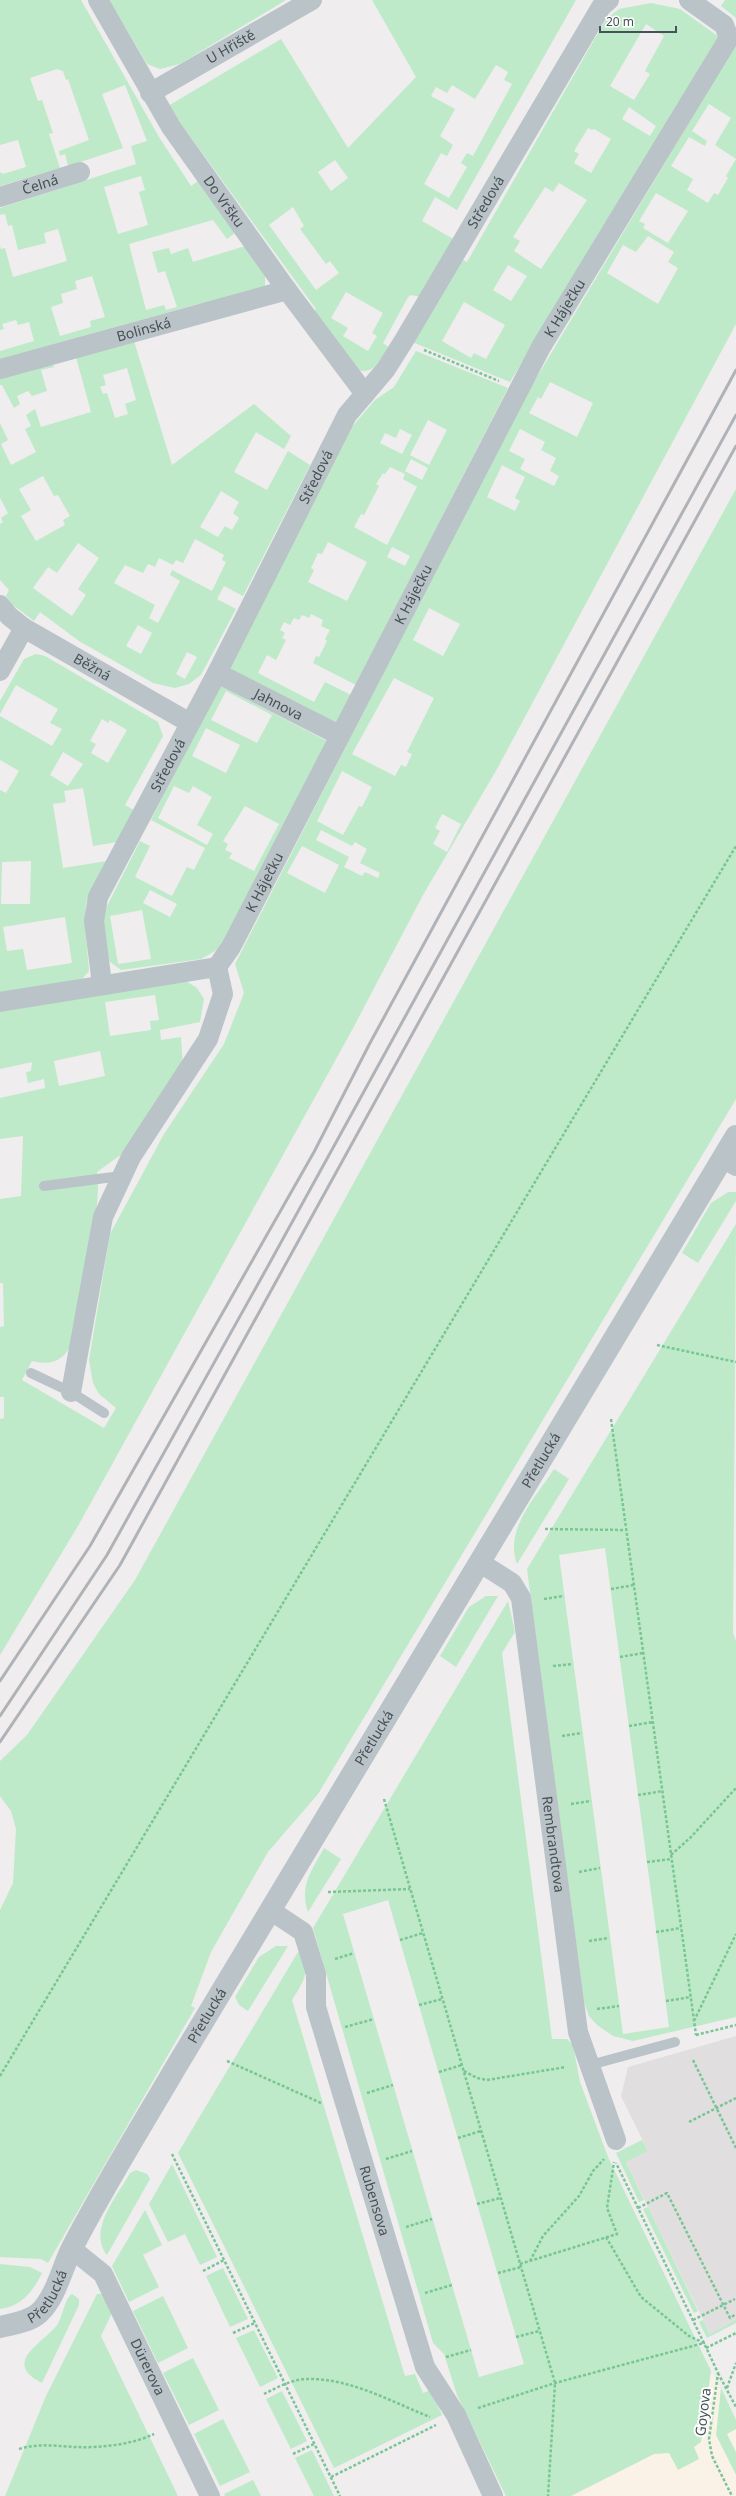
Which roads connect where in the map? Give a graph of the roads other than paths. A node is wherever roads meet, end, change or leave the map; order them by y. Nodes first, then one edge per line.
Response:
1 (98, 0) edge
2 (312, 0) edge
3 (609, 0) edge
4 (688, 0) edge
5 (150, 93) junction
6 (80, 172) dead end
7 (0, 197) edge
8 (287, 290) junction
9 (0, 369) edge
10 (365, 394) junction
11 (0, 605) edge
12 (24, 628) junction
13 (0, 671) edge
14 (217, 673) junction
15 (190, 723) junction
16 (340, 735) junction
17 (217, 967) junction
18 (102, 984) junction
19 (0, 1002) edge
20 (736, 1136) edge
21 (729, 1162) edge
22 (121, 1176) junction
23 (44, 1186) dead end
24 (31, 1373) dead end
25 (71, 1392) junction
26 (104, 1414) dead end
27 (480, 1562) junction
28 (270, 1910) junction
29 (675, 2042) dead end
30 (590, 2065) junction
31 (616, 2140) road end
32 (72, 2249) junction
33 (2, 2326) edge
34 (210, 2496) edge
35 (493, 2496) edge

1 - 5 street, Do Vršku
2 - 5 street, U Hřiště
3 - 10 street, Středová
4 - 16 street, K Háječku
5 - 8 street, Do Vršku
6 - 7 street, Čelná
8 - 9 street, Bolinská
8 - 10 street, Do Vršku
10 - 14 street, Středová
11 - 12 street, Běžná
12 - 13 street
12 - 15 street, Běžná
14 - 15 street, Středová
14 - 16 street, Jahnova
15 - 18 street, Středová
16 - 17 street, K Háječku
17 - 18 street
17 - 22 street
18 - 19 street
20 - 21 street, Přetlucká
21 - 27 street, Přetlucká
22 - 23 lane
22 - 25 street
24 - 25 lane
25 - 26 lane
27 - 28 street, Přetlucká
27 - 30 street, Rembrandtova
28 - 32 street, Přetlucká
28 - 35 street, Rubensova
29 - 30 lane
30 - 31 street, Rembrandtova
32 - 33 street, Přetlucká
32 - 34 street, Dürerova

